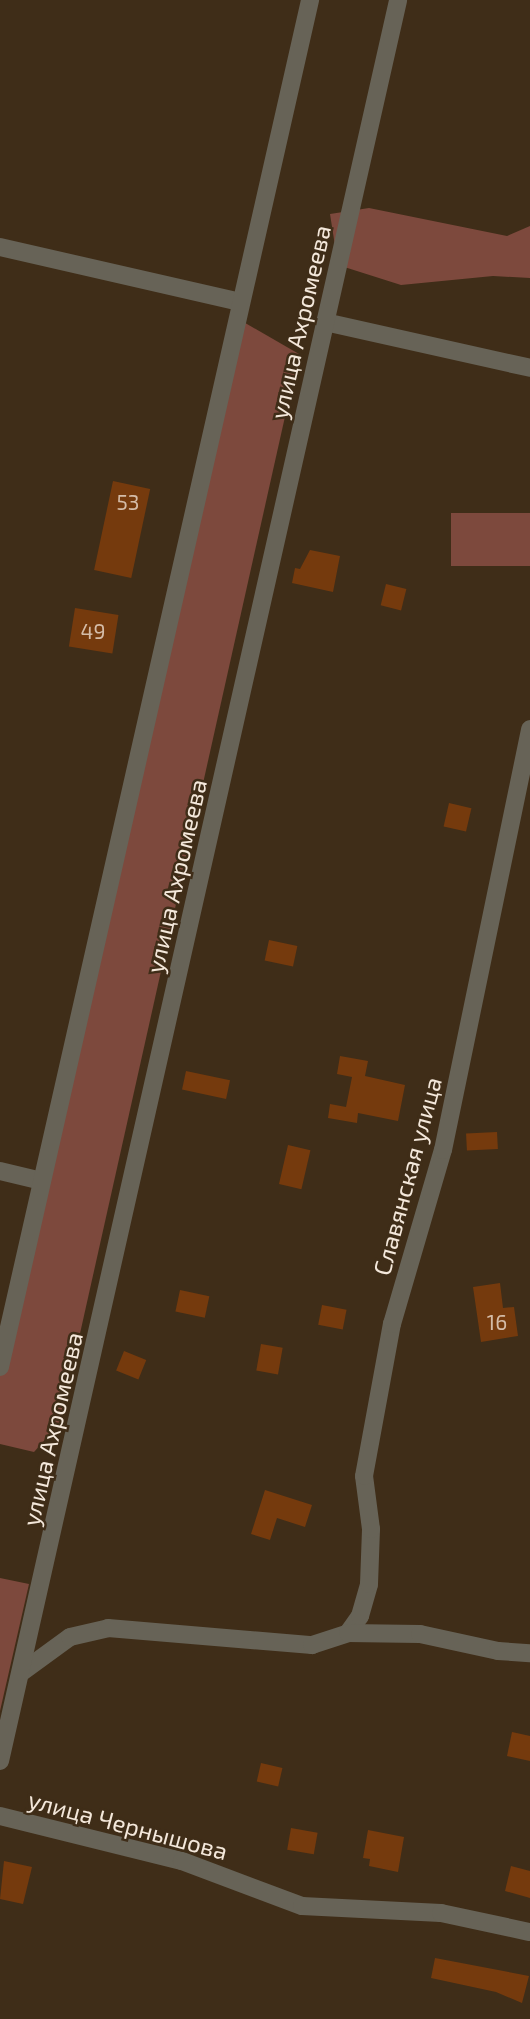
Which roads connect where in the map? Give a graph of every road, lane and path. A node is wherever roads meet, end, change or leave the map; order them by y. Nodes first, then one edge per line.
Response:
1 (310, 0) edge
2 (398, 0) edge
3 (0, 247) edge
4 (241, 302) junction
5 (325, 321) junction
6 (530, 368) edge
7 (530, 729) edge
8 (0, 1171) edge
9 (42, 1181) junction
10 (0, 1367) edge
11 (348, 1633) junction
12 (530, 1653) edge
13 (13, 1684) edge
14 (1, 1751) edge
15 (0, 1816) edge
16 (530, 1931) edge

1 - 4 street
2 - 5 street, улица Ахромеева
3 - 4 street
4 - 9 street
5 - 6 street
5 - 13 street, улица Ахромеева
7 - 11 street, Славянская улица
8 - 9 street
9 - 10 street
11 - 12 street
11 - 13 street
13 - 14 street, улица Ахромеева
15 - 16 street, улица Чернышова

